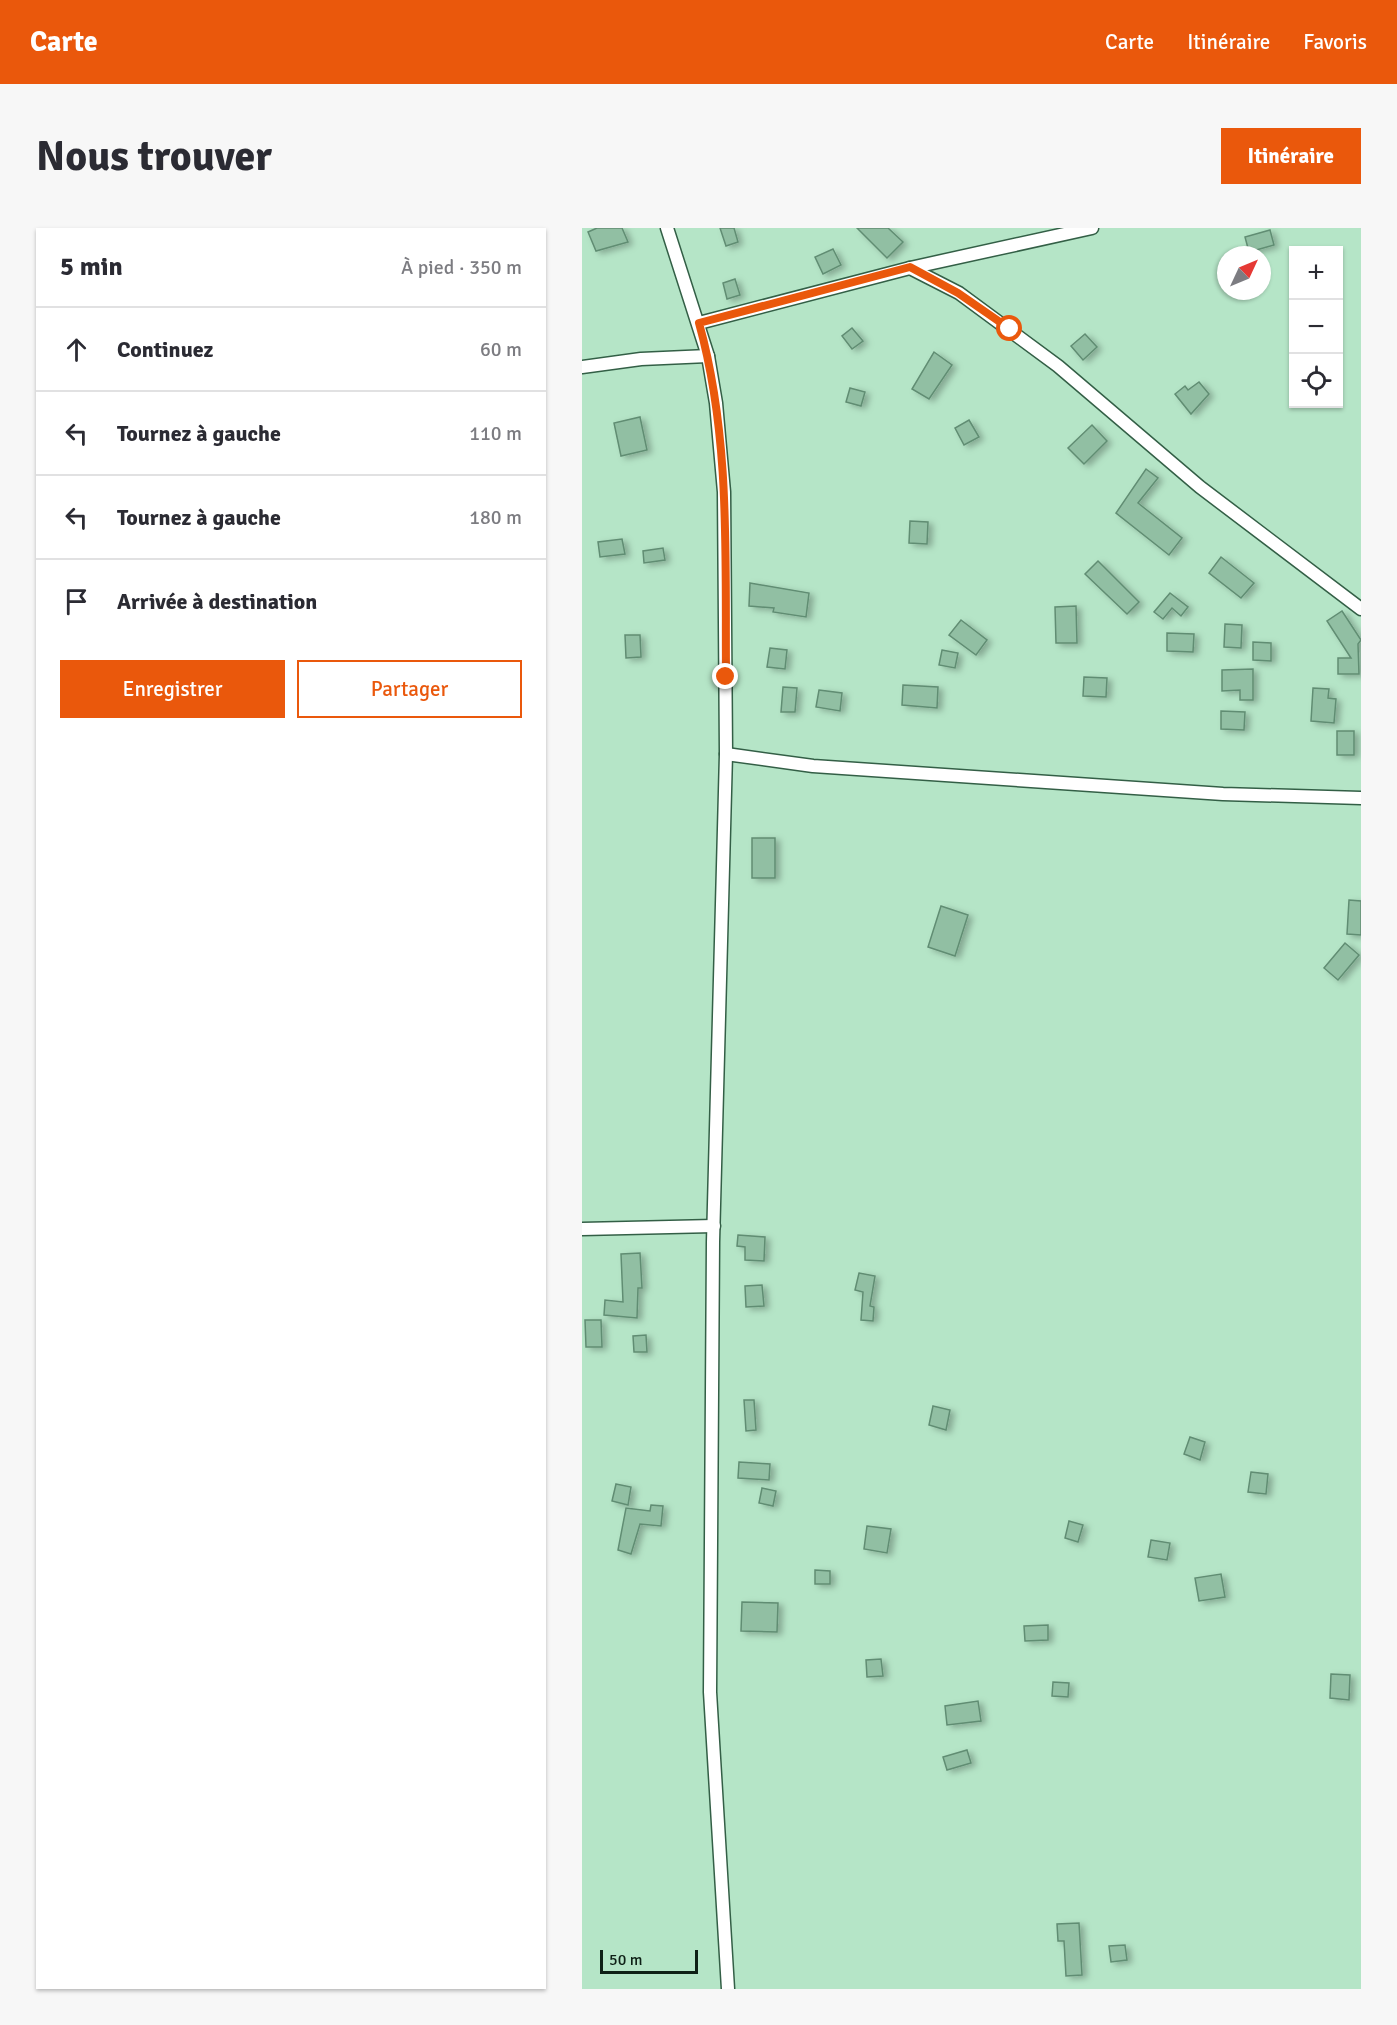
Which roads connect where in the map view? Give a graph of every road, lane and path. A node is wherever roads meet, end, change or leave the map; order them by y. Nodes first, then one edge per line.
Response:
1 (667, 228) edge
2 (1092, 228) edge
3 (910, 267) junction
4 (699, 323) junction
5 (708, 356) junction
6 (582, 366) edge
7 (1361, 609) edge
8 (726, 754) junction
9 (1361, 798) edge
10 (714, 1226) junction
11 (582, 1229) edge
12 (728, 1989) edge

1 - 4 street
2 - 3 street
3 - 4 street
3 - 7 street
4 - 5 street
5 - 6 street
5 - 8 street
8 - 9 street
8 - 10 street
10 - 11 street
10 - 12 street

